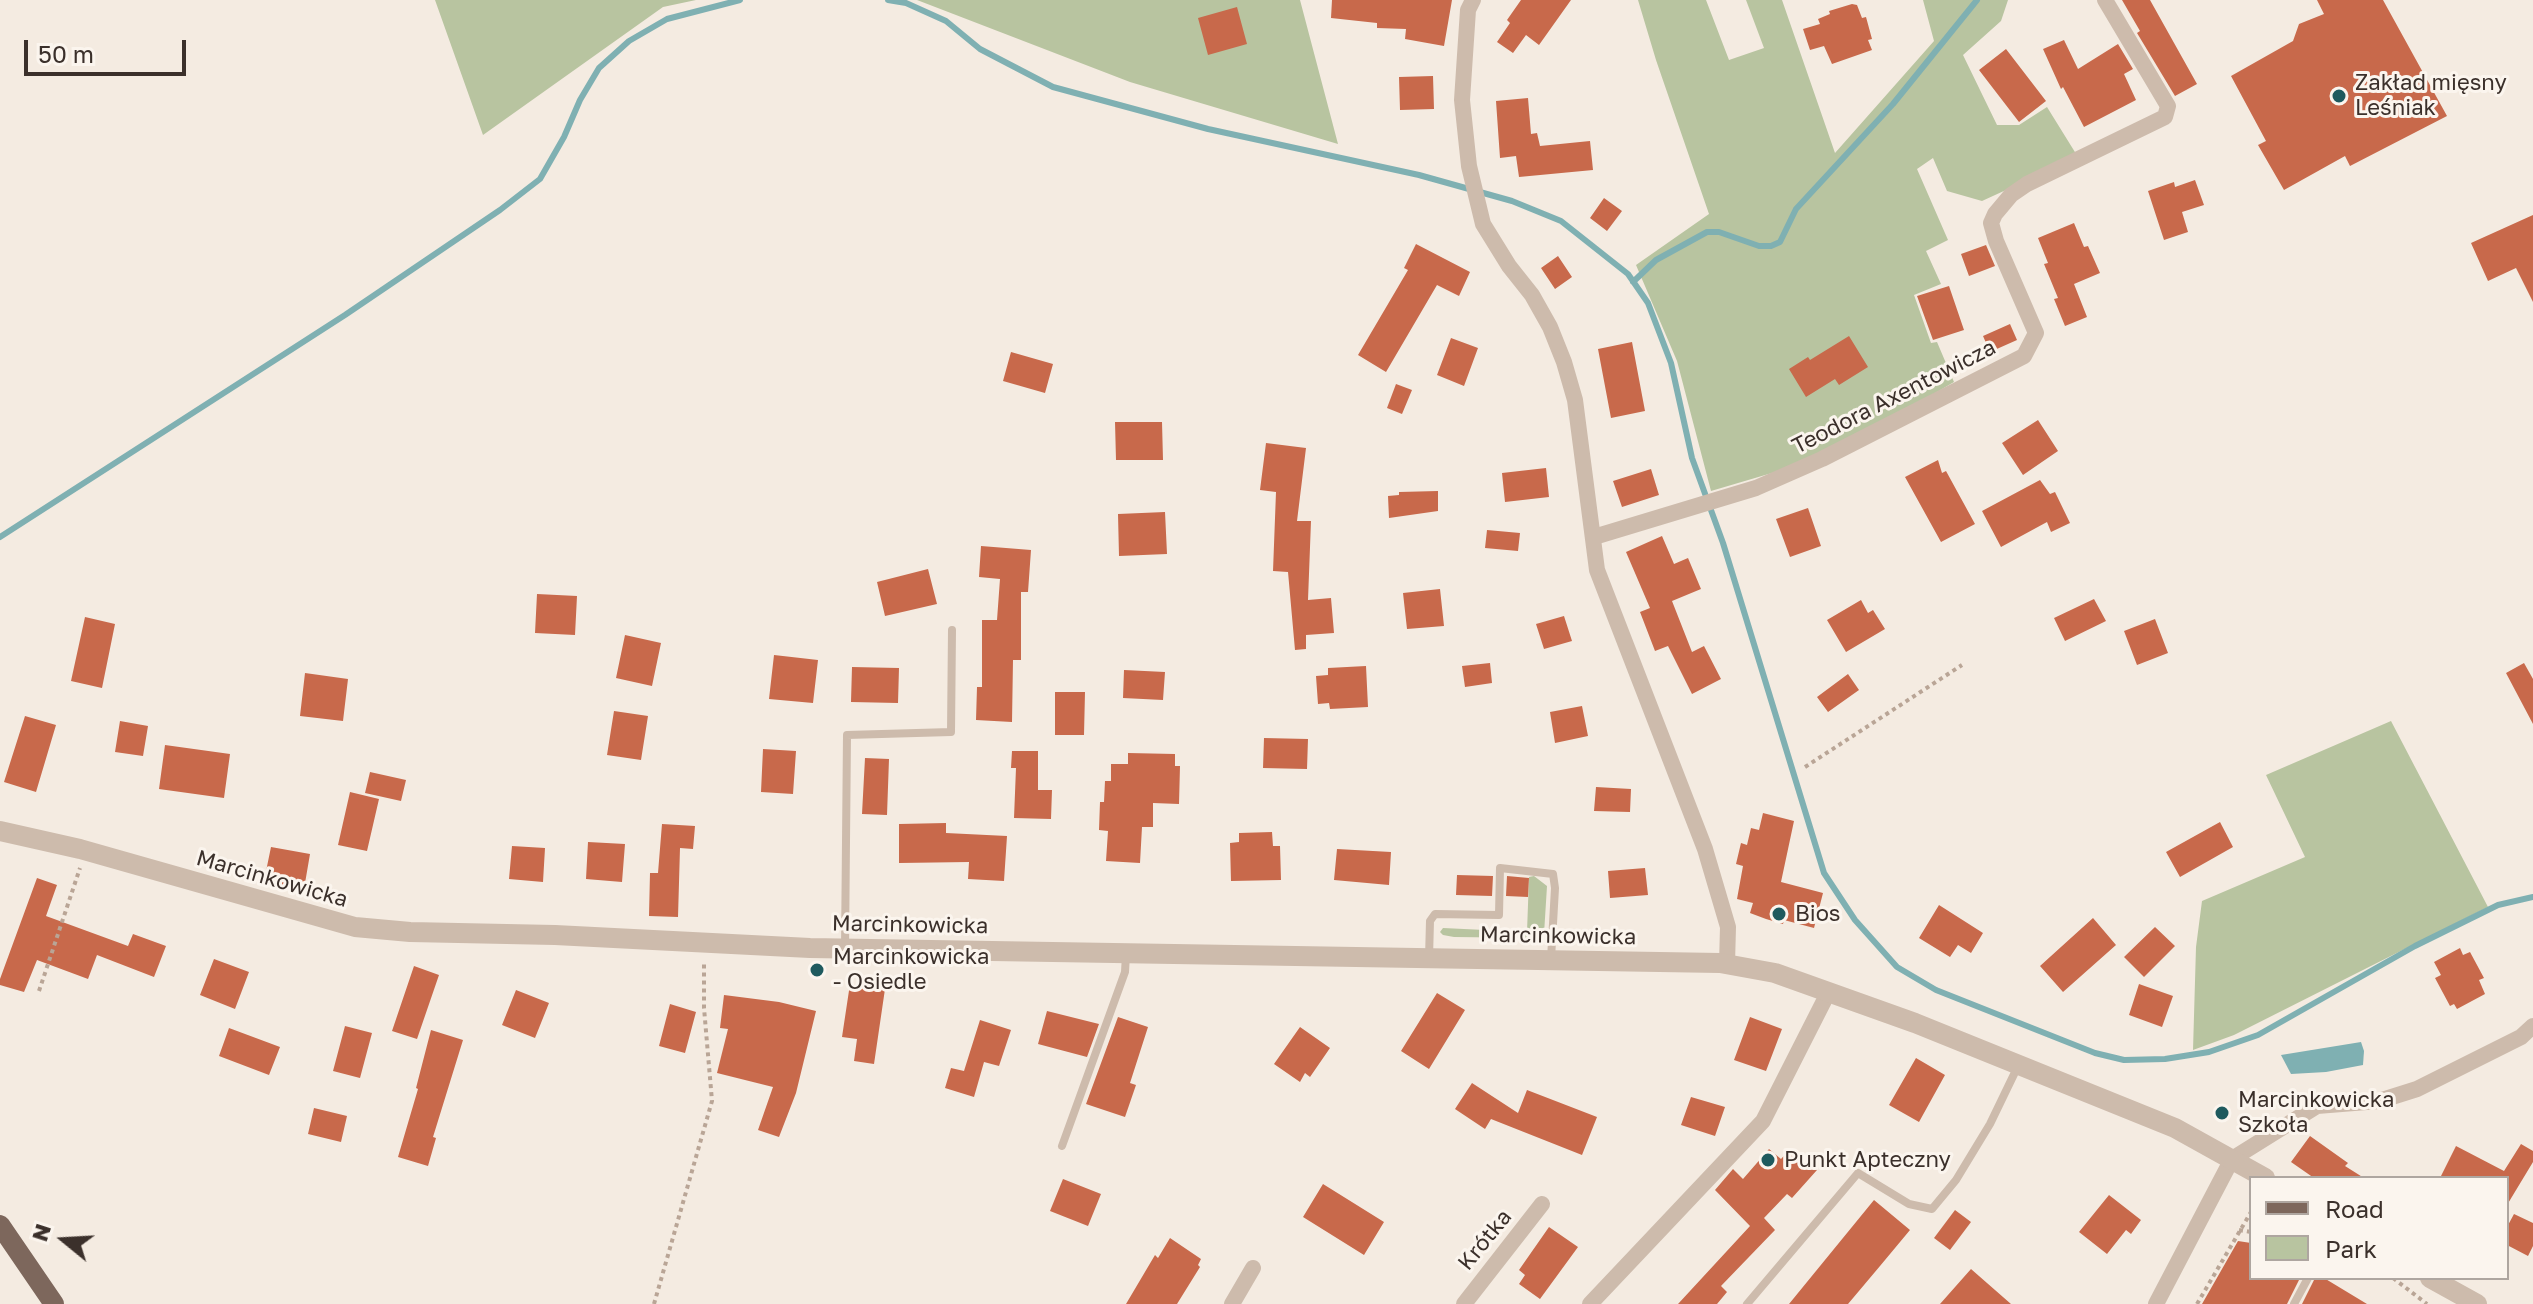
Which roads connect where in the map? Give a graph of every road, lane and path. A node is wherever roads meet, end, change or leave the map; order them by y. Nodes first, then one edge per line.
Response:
1 (1473, 0) edge
2 (2105, 0) edge
3 (1594, 537) junction
4 (952, 630) dead end
5 (1962, 665) dead end
6 (1805, 767) dead end
7 (0, 831) edge
8 (86, 851) junction
9 (703, 943) junction
10 (845, 948) junction
11 (1126, 953) junction
12 (1429, 958) junction
13 (1551, 960) junction
14 (1727, 964) junction
15 (39, 991) dead end
16 (1829, 991) junction
17 (2533, 1026) edge
18 (2018, 1065) junction
19 (1062, 1146) dead end
20 (2232, 1159) junction
21 (2262, 1176) edge
22 (1542, 1204) dead end
23 (2249, 1215) edge
24 (0, 1225) edge
25 (2239, 1230) junction
26 (2249, 1232) edge
27 (1253, 1268) dead end
28 (2307, 1280) edge
29 (2396, 1280) edge
30 (2434, 1280) edge
31 (54, 1304) edge
32 (654, 1304) edge
33 (1232, 1304) edge
34 (1464, 1304) edge
35 (1590, 1304) edge
36 (1747, 1304) edge
37 (2156, 1304) edge
38 (2197, 1304) edge
39 (2294, 1304) edge
40 (2427, 1304) edge
41 (2477, 1304) edge

1 - 3 street
2 - 3 street, Teodora Axentowicza
3 - 14 street
4 - 10 lane
5 - 6 path
7 - 8 street, Marcinkowicka
8 - 9 street, Marcinkowicka
8 - 15 path
9 - 10 street, Marcinkowicka
9 - 32 path
10 - 11 street, Marcinkowicka
11 - 12 street, Marcinkowicka
11 - 19 lane
12 - 13 street, Marcinkowicka
12 - 13 lane
13 - 14 street, Marcinkowicka
14 - 16 street, Marcinkowicka
16 - 18 street, Marcinkowicka
16 - 35 street
17 - 20 street
18 - 20 street, Marcinkowicka
18 - 36 lane
20 - 21 street, Marcinkowicka
20 - 37 street
22 - 34 street, Krótka
23 - 25 path
24 - 31 main road
25 - 26 path
25 - 38 path
27 - 33 street
28 - 39 lane
29 - 40 path
30 - 41 street

